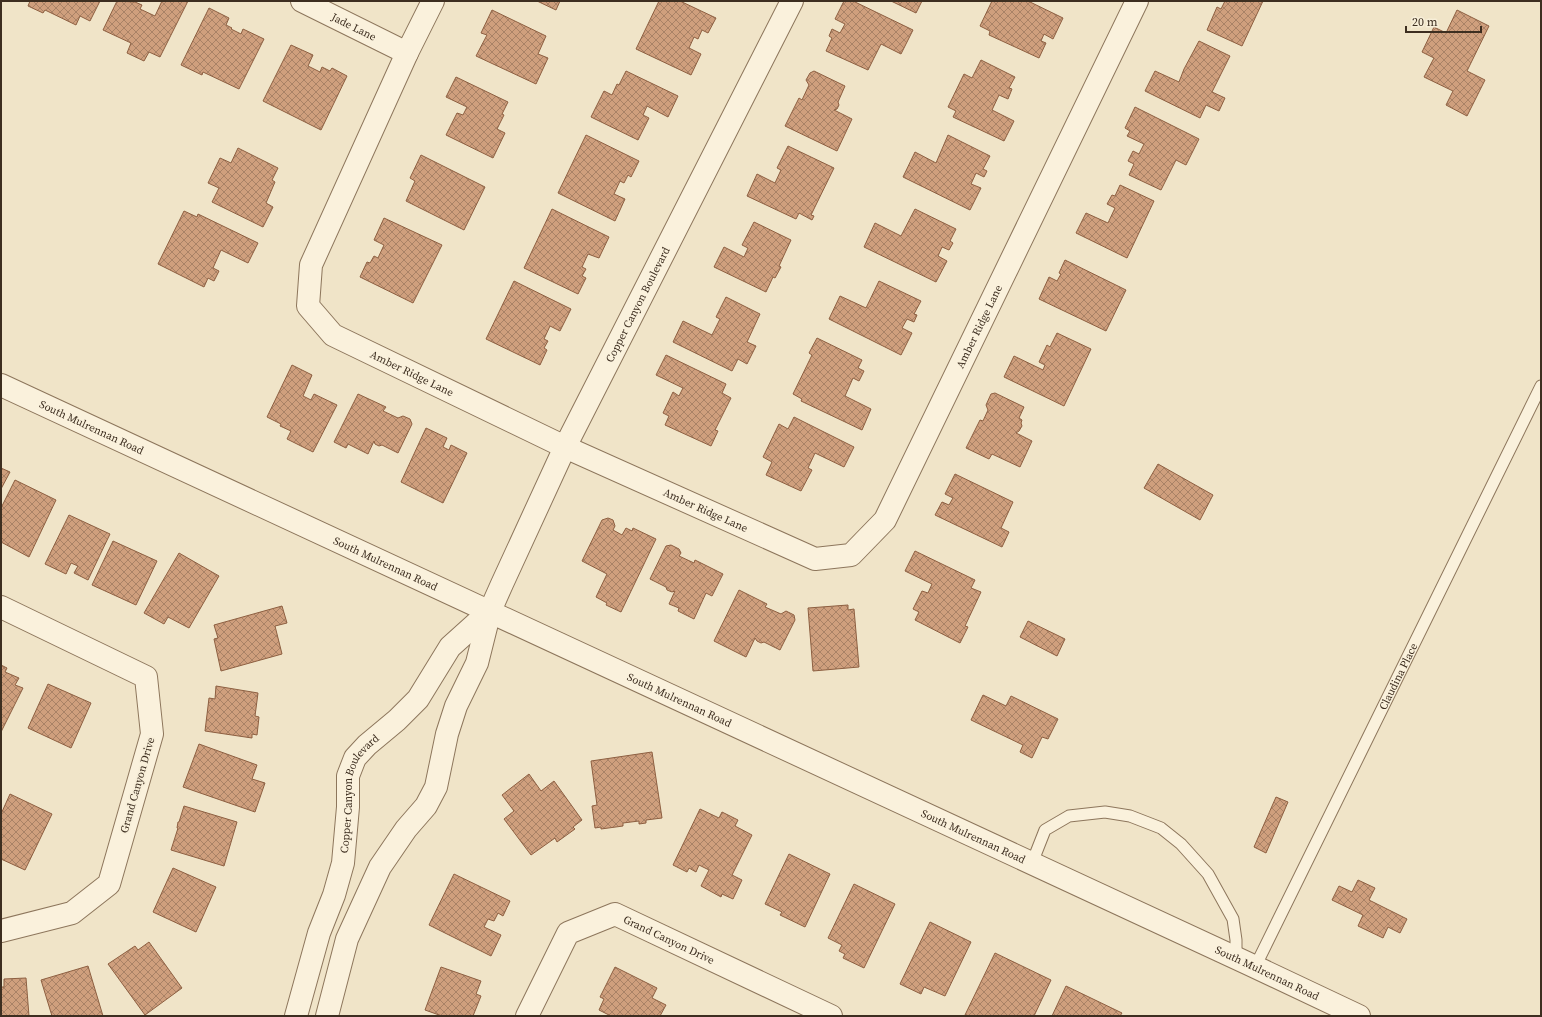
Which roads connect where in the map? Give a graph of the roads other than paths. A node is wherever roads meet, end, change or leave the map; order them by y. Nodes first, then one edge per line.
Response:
1 (302, 1) edge
2 (433, 1) edge
3 (792, 1) edge
4 (1138, 1) edge
5 (407, 53) junction
6 (1, 385) edge
7 (1541, 386) edge
8 (565, 447) junction
9 (1, 608) edge
10 (490, 611) junction
11 (1032, 863) junction
12 (1, 931) edge
13 (1245, 962) junction
14 (296, 1016) edge
15 (327, 1016) edge
16 (527, 1016) edge
17 (831, 1016) edge
18 (1359, 1016) edge

1 - 5 street, Jade Lane
2 - 5 street, Amber Ridge Lane
3 - 8 street, Copper Canyon Boulevard
4 - 8 street, Amber Ridge Lane
5 - 8 street, Amber Ridge Lane
6 - 10 street, South Mulrennan Road
7 - 13 lane, Claudina Place
8 - 10 street, Copper Canyon Boulevard
9 - 12 street, Grand Canyon Drive
10 - 11 street, South Mulrennan Road
10 - 14 street, Copper Canyon Boulevard
10 - 15 street, Copper Canyon Boulevard
11 - 13 street, South Mulrennan Road
11 - 13 lane
13 - 18 street, South Mulrennan Road
16 - 17 street, Grand Canyon Drive

